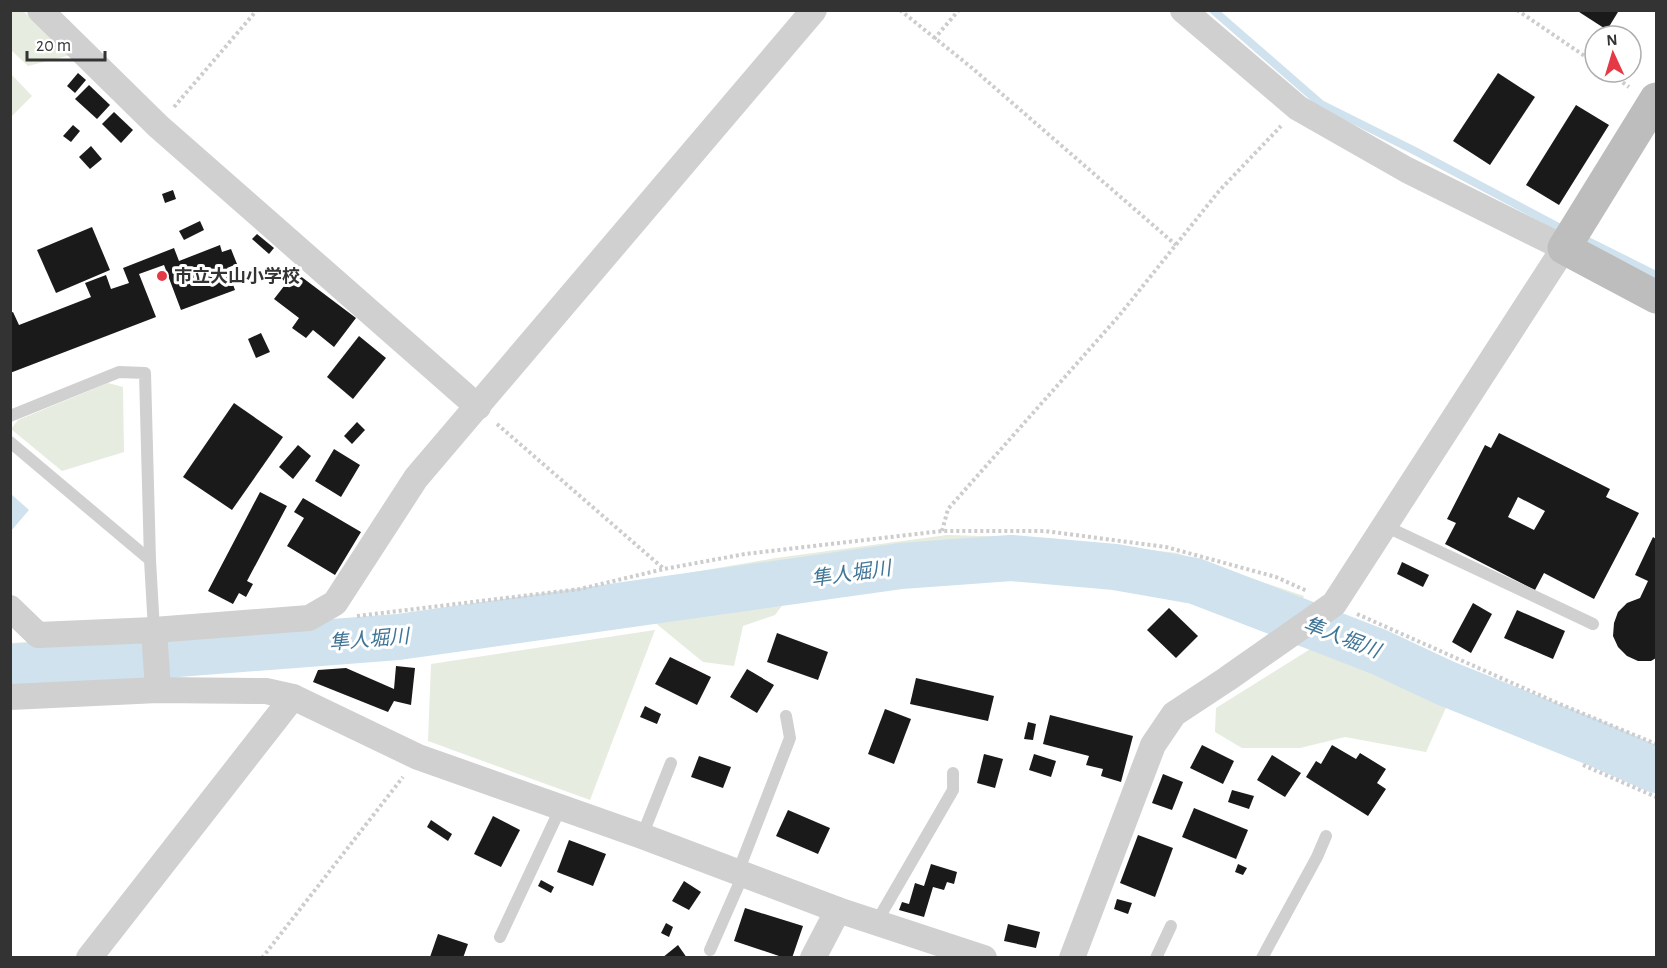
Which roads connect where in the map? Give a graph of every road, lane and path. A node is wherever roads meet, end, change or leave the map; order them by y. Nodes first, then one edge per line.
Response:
1 (40, 10) edge
2 (257, 10) edge
3 (814, 10) edge
4 (900, 10) edge
5 (959, 10) edge
6 (1184, 10) edge
7 (1517, 10) edge
8 (934, 39) junction
9 (1583, 55) edge
10 (1656, 99) edge
11 (1298, 108) junction
12 (158, 126) junction
13 (1176, 245) junction
14 (1564, 248) junction
15 (1656, 297) edge
16 (478, 407) junction
17 (10, 416) edge
18 (10, 442) edge
19 (1385, 526) junction
20 (942, 531) junction
21 (150, 560) junction
22 (664, 569) junction
23 (1334, 604) junction
24 (10, 608) edge
25 (353, 616) dead end
26 (1593, 624) dead end
27 (154, 630) junction
28 (157, 682) junction
29 (10, 697) edge
30 (294, 697) junction
31 (786, 716) dead end
32 (1656, 744) edge
33 (418, 757) junction
34 (671, 763) dead end
35 (1583, 765) dead end
36 (953, 773) dead end
37 (1656, 797) edge
38 (561, 807) junction
39 (642, 836) junction
40 (1326, 836) dead end
41 (740, 873) junction
42 (838, 910) junction
43 (876, 923) junction
44 (1171, 926) dead end
45 (500, 937) dead end
46 (710, 950) dead end
47 (972, 956) edge
48 (89, 957) edge
49 (262, 957) edge
50 (813, 957) edge
51 (1072, 957) edge
52 (1156, 957) edge
53 (1262, 957) edge

1 - 12 street
2 - 12 path
3 - 16 street
4 - 8 path
5 - 8 path
6 - 11 street
7 - 9 path
8 - 13 path
10 - 14 street
11 - 13 path
11 - 14 street
12 - 16 street
13 - 20 path
14 - 15 street
14 - 19 street
16 - 22 path
16 - 27 street
17 - 21 lane
18 - 21 lane
19 - 23 street
19 - 26 lane
20 - 22 path
20 - 23 path
21 - 27 lane
22 - 25 path
23 - 32 path
23 - 51 street
24 - 27 street
27 - 28 street
28 - 29 street
28 - 30 street
30 - 33 street
30 - 48 street
31 - 41 lane
33 - 38 street
33 - 49 path
34 - 39 lane
35 - 37 path
36 - 43 lane
38 - 39 street
38 - 45 lane
39 - 41 street
40 - 53 lane
41 - 42 street
41 - 46 lane
42 - 43 street
42 - 50 street
43 - 47 street
44 - 52 lane

